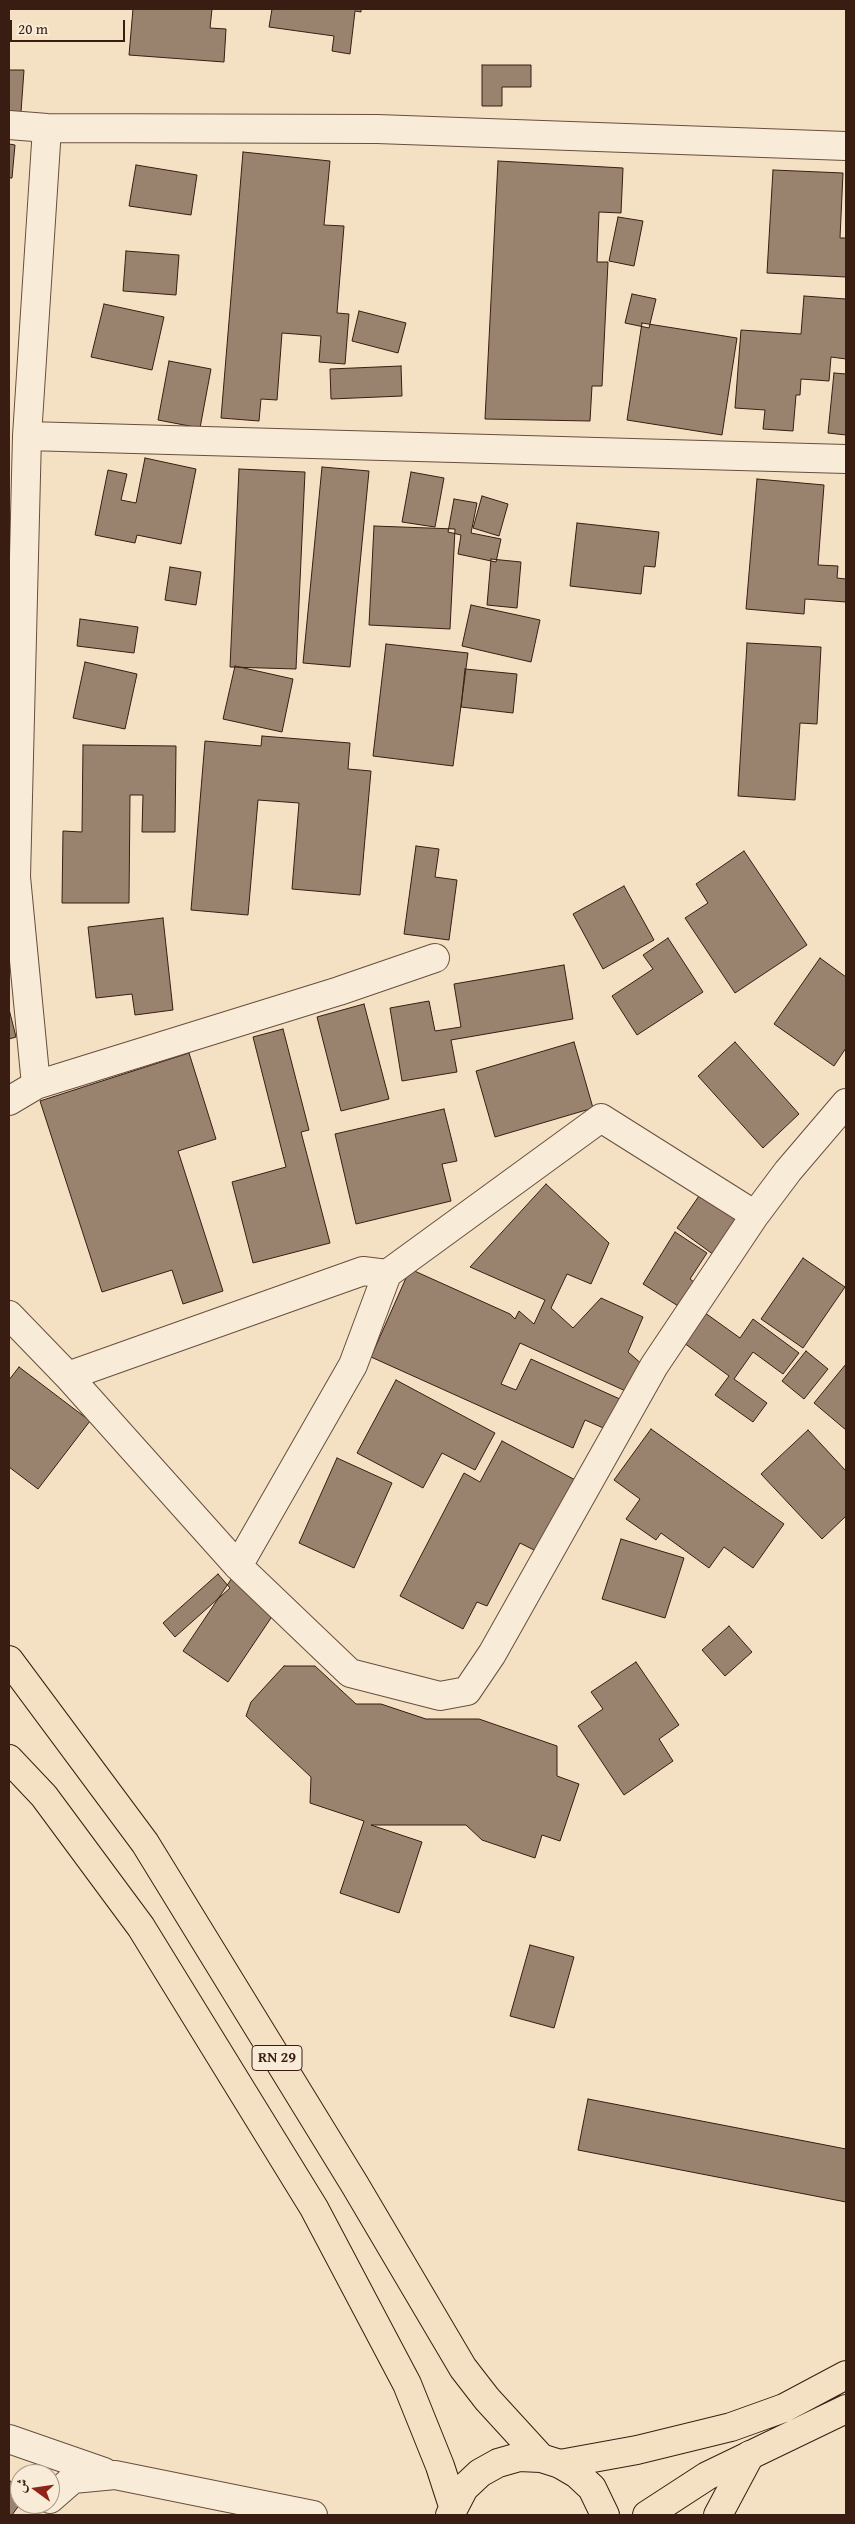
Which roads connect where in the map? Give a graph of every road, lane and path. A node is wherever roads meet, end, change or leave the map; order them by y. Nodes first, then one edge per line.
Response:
1 (9, 125) edge
2 (47, 128) junction
3 (846, 146) edge
4 (27, 436) junction
5 (846, 460) edge
6 (435, 958) dead end
7 (36, 1085) junction
8 (9, 1101) edge
9 (846, 1103) edge
10 (755, 1215) junction
11 (387, 1274) junction
12 (9, 1314) edge
13 (68, 1376) junction
14 (238, 1566) junction
15 (9, 1660) edge
16 (9, 1759) edge
17 (846, 2375) edge
18 (846, 2409) edge
19 (9, 2439) edge
20 (750, 2455) junction
21 (550, 2461) junction
22 (116, 2475) junction
23 (60, 2490) edge
24 (451, 2511) edge
25 (313, 2515) edge
26 (604, 2515) edge
27 (647, 2515) edge
28 (718, 2515) edge

1 - 2 street
2 - 3 street
2 - 4 street
4 - 5 street
4 - 7 street
6 - 7 street
7 - 8 street
9 - 10 street
10 - 11 street
10 - 14 street
11 - 13 street
11 - 14 street
12 - 13 street
13 - 14 street
15 - 21 main road, RN 29
16 - 24 main road, RN 29
17 - 21 main road
18 - 20 main road
19 - 22 street
20 - 27 main road
20 - 28 main road
21 - 24 main road
21 - 26 main road
22 - 23 street
22 - 25 street

